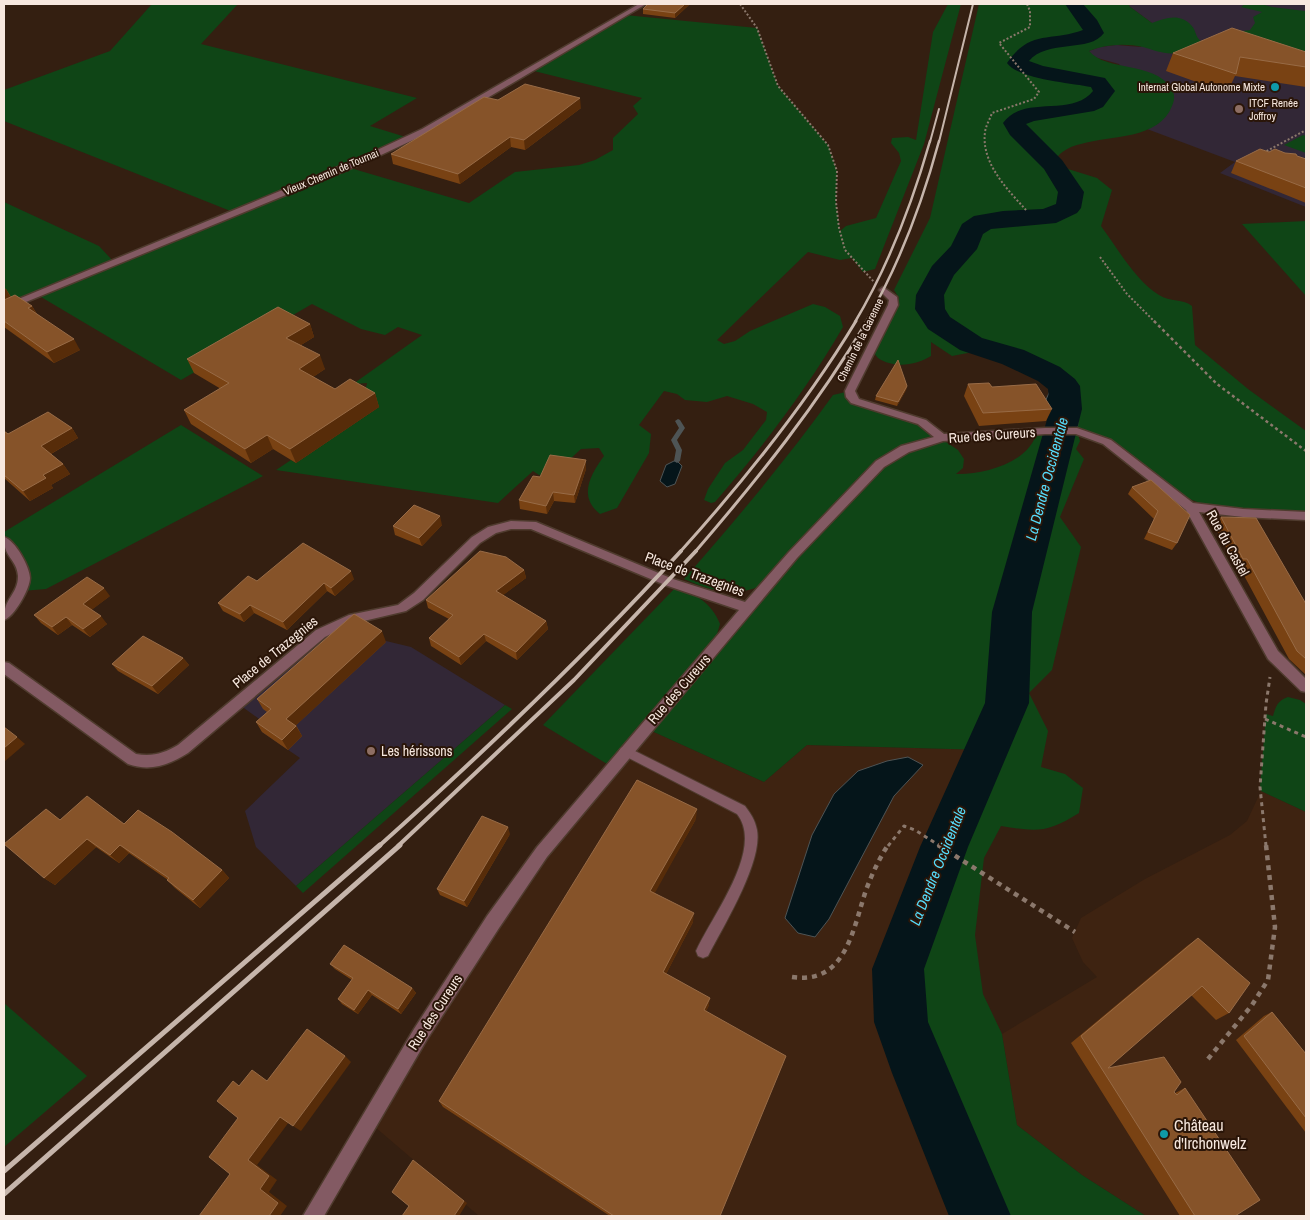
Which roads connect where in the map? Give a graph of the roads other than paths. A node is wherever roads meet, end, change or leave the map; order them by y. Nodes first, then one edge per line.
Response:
1 (643, 4) edge
2 (883, 290) road end
3 (4, 308) edge
4 (942, 438) junction
5 (1190, 507) junction
6 (1306, 516) edge
7 (4, 541) edge
8 (747, 608) junction
9 (4, 615) edge
10 (4, 667) edge
11 (1306, 687) edge
12 (625, 751) junction
13 (703, 951) dead end
14 (313, 1216) edge

1 - 3 street, Vieux Chemin de Tournai
2 - 4 street, Chemin de la Garenne
4 - 5 street, Rue des Cureurs
4 - 8 street, Rue des Cureurs
5 - 6 street, Rue du Castel
5 - 11 street, Rue du Castel
7 - 9 street
8 - 10 street, Place de Trazegnies
8 - 12 street, Rue des Cureurs
12 - 13 lane
12 - 14 street, Rue des Cureurs

